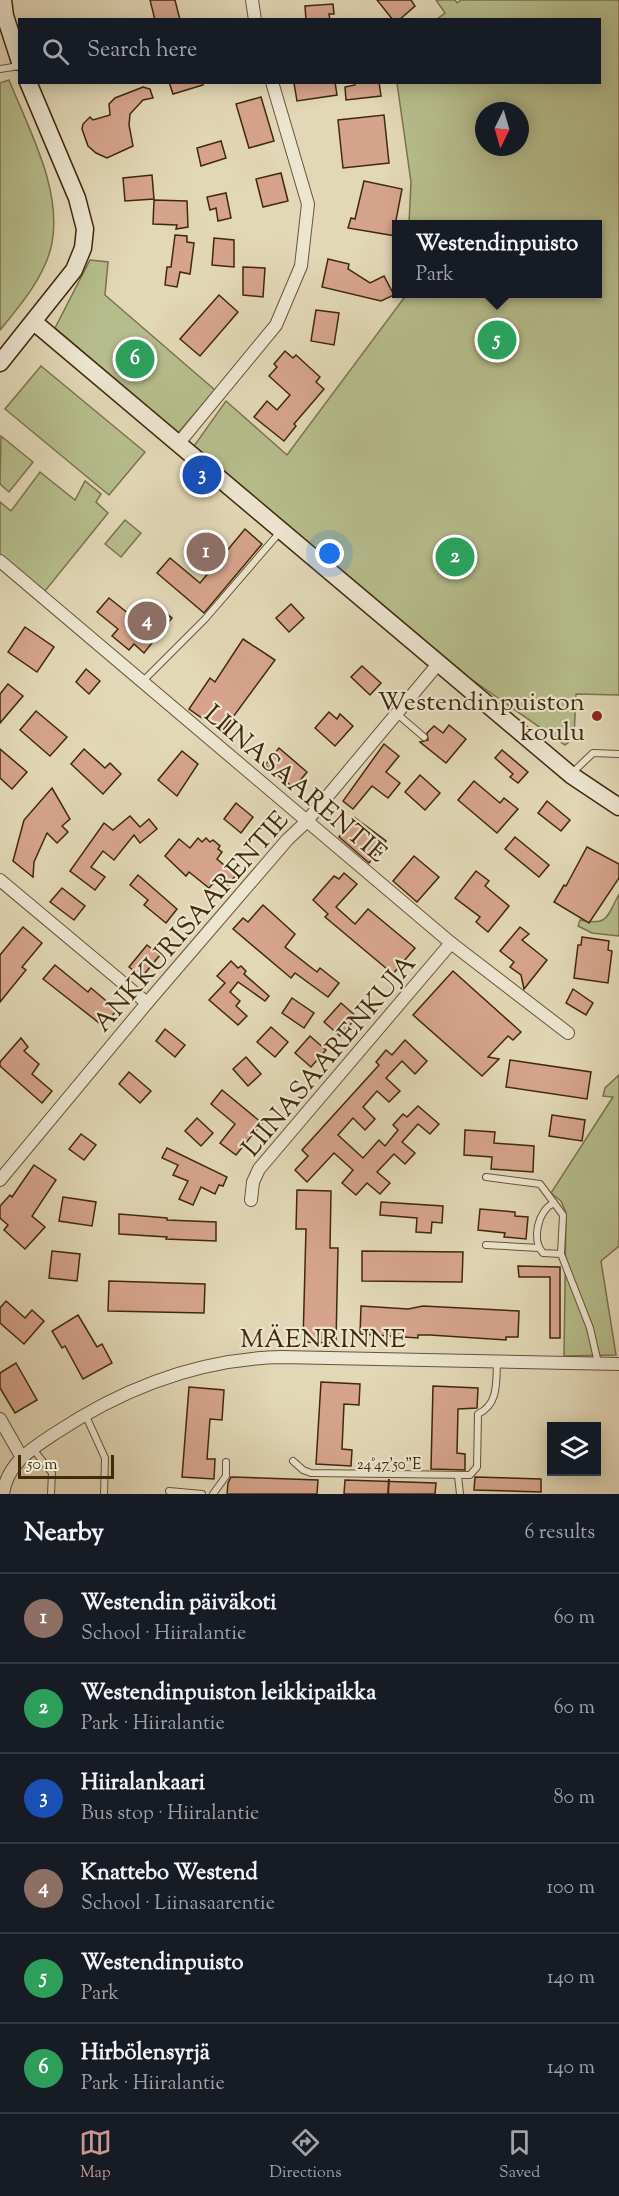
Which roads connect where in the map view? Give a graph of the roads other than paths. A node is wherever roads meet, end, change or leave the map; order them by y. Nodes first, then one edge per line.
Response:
1 (3, 0) edge
2 (252, 0) edge
3 (255, 18) edge
4 (18, 58) edge
5 (18, 64) edge
6 (0, 69) edge
7 (29, 84) edge
8 (273, 84) edge
9 (34, 322) junction
10 (0, 363) edge
11 (178, 444) junction
12 (280, 532) junction
13 (0, 561) edge
14 (438, 664) junction
15 (143, 682) junction
16 (396, 714) junction
17 (424, 737) dead end
18 (619, 754) edge
19 (571, 775) junction
20 (619, 807) edge
21 (306, 822) junction
22 (0, 880) edge
23 (451, 943) junction
24 (147, 1003) junction
25 (568, 1033) dead end
26 (486, 1177) dead end
27 (0, 1180) edge
28 (251, 1200) dead end
29 (554, 1203) junction
30 (486, 1245) dead end
31 (539, 1248) junction
32 (561, 1254) junction
33 (497, 1361) junction
34 (598, 1363) junction
35 (619, 1364) edge
36 (85, 1414) junction
37 (0, 1419) edge
38 (27, 1452) junction
39 (292, 1461) dead end
40 (226, 1462) dead end
41 (458, 1476) junction
42 (169, 1491) dead end
43 (3, 1494) edge
44 (51, 1494) edge
45 (104, 1494) edge
46 (202, 1494) edge
47 (213, 1494) edge
48 (460, 1494) edge

1 - 4 street
2 - 3 street
5 - 6 lane
7 - 9 street
8 - 11 street
9 - 10 street
9 - 11 street
11 - 12 street
12 - 14 street
12 - 15 lane
13 - 15 street, LIINASAARENTIE
14 - 16 street, ANKKURISAARENTIE
14 - 19 street
15 - 21 street, LIINASAARENTIE
16 - 17 lane
16 - 21 street, ANKKURISAARENTIE
18 - 19 lane
19 - 20 street
21 - 23 street, LIINASAARENTIE
21 - 24 street, ANKKURISAARENTIE
22 - 24 street
23 - 25 street, LIINASAARENTIE
23 - 28 street, LIINASAARENKUJA
24 - 27 street, ANKKURISAARENTIE
26 - 29 lane
29 - 31 lane
29 - 32 lane
30 - 31 lane
31 - 32 lane
32 - 34 lane
33 - 34 street, MÄENRINNE
33 - 36 street, MÄENRINNE
33 - 41 lane
34 - 35 street, MÄENRINNE
36 - 38 street, MÄENRINNE
36 - 45 lane
37 - 38 street
38 - 43 street, MÄENRINNE
38 - 44 lane
39 - 41 lane
40 - 47 lane
41 - 48 lane
42 - 46 lane

